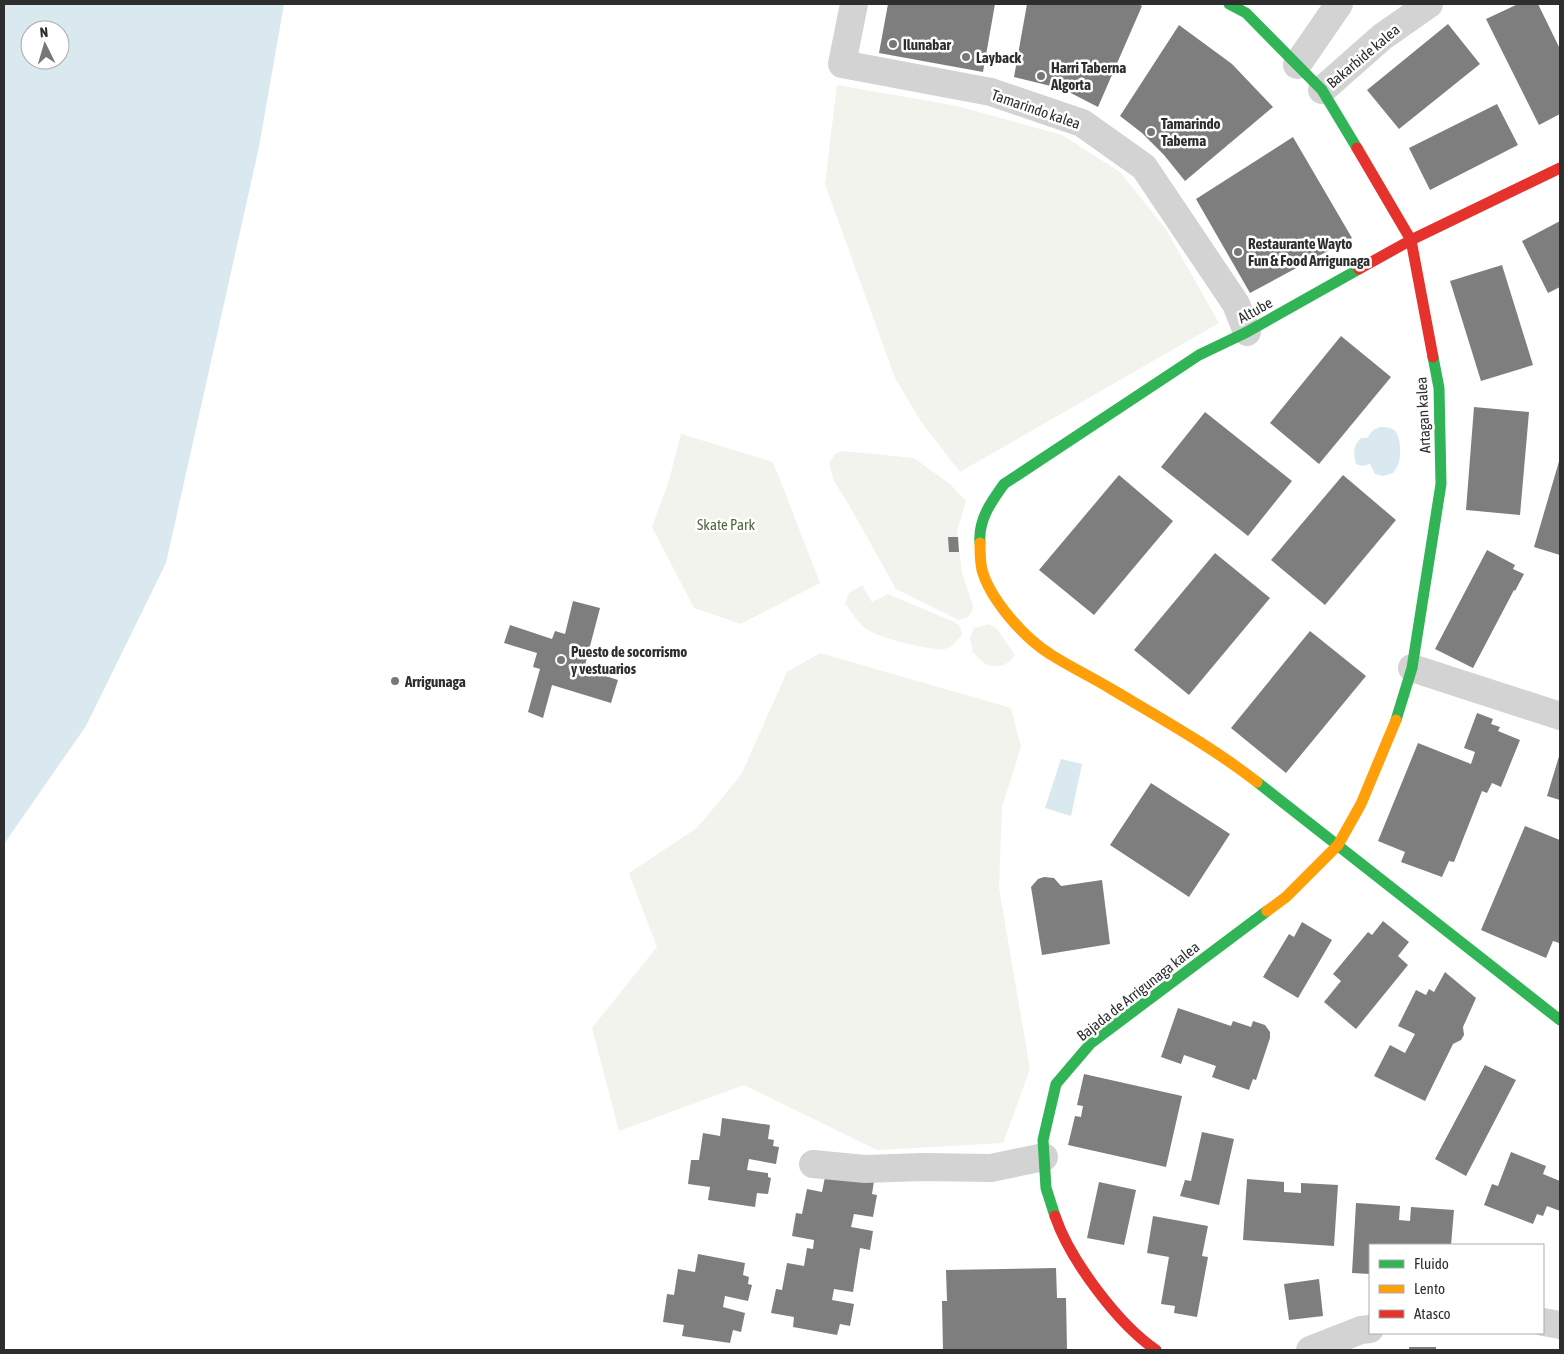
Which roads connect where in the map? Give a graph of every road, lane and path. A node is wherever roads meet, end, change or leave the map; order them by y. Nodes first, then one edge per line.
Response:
1 (854, 4) edge
2 (1229, 4) edge
3 (1339, 4) edge
4 (1429, 4) edge
5 (1297, 65) junction
6 (1322, 90) junction
7 (1560, 168) edge
8 (1411, 240) junction
9 (1248, 332) junction
10 (1412, 668) junction
11 (1560, 716) edge
12 (1338, 845) junction
13 (1560, 1020) edge
14 (1044, 1157) junction
15 (813, 1164) dead end
16 (1544, 1322) edge
17 (1560, 1325) edge
18 (1369, 1328) edge
19 (1156, 1350) edge
20 (1310, 1350) edge

1 - 9 street, Tamarindo kalea
2 - 5 street, Artagan kalea
3 - 5 street
4 - 6 street, Bakarbide kalea
5 - 6 street, Artagan kalea
6 - 8 street, Artagan kalea
7 - 8 street, Altube
8 - 9 street, Altube
8 - 10 street, Artagan kalea
9 - 12 street, Altube
10 - 11 street
10 - 12 street, Artagan kalea
12 - 13 street
12 - 14 street, Bajada de Arrigunaga kalea
14 - 15 street
14 - 19 street, Bajada de Arrigunaga kalea
16 - 17 street
18 - 20 street

